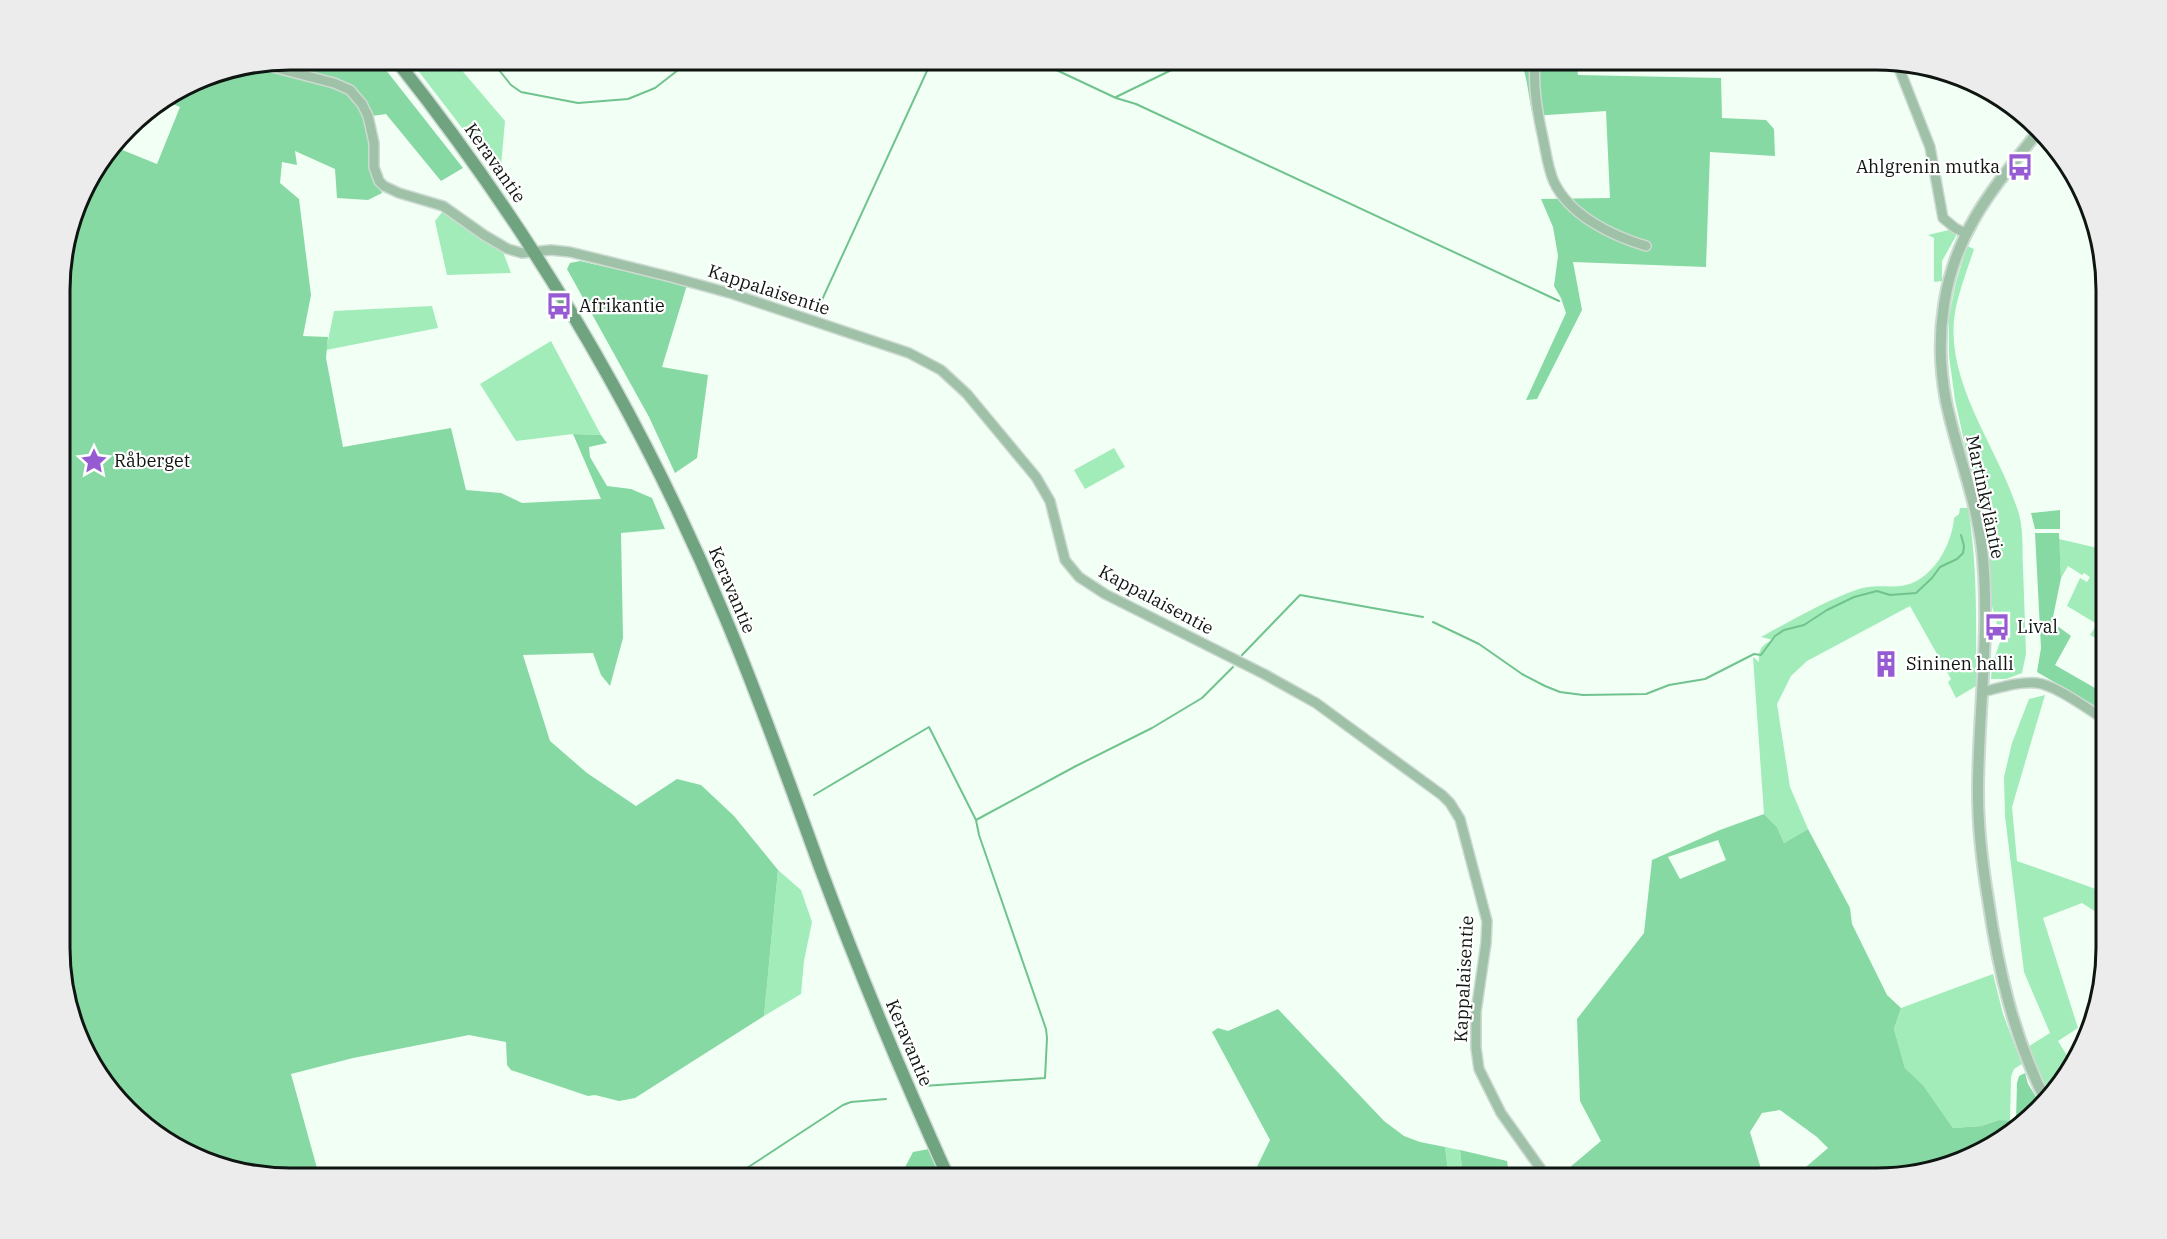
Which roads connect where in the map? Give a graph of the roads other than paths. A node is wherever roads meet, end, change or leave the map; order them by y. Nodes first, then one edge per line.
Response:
1 (285, 70) edge
2 (404, 70) edge
3 (1534, 70) edge
4 (1900, 72) edge
5 (2034, 137) edge
6 (1965, 233) junction
7 (1647, 246) dead end
8 (534, 252) junction
9 (1982, 692) junction
10 (2096, 715) edge
11 (2042, 1094) edge
12 (944, 1168) edge
13 (1540, 1168) edge

1 - 8 street
2 - 8 main road, Keravantie
3 - 7 street
4 - 6 street
5 - 6 street, Martinkyläntie
6 - 9 street, Martinkyläntie
8 - 12 main road, Keravantie
8 - 13 street, Kappalaisentie
9 - 10 street
9 - 11 street, Martinkyläntie

